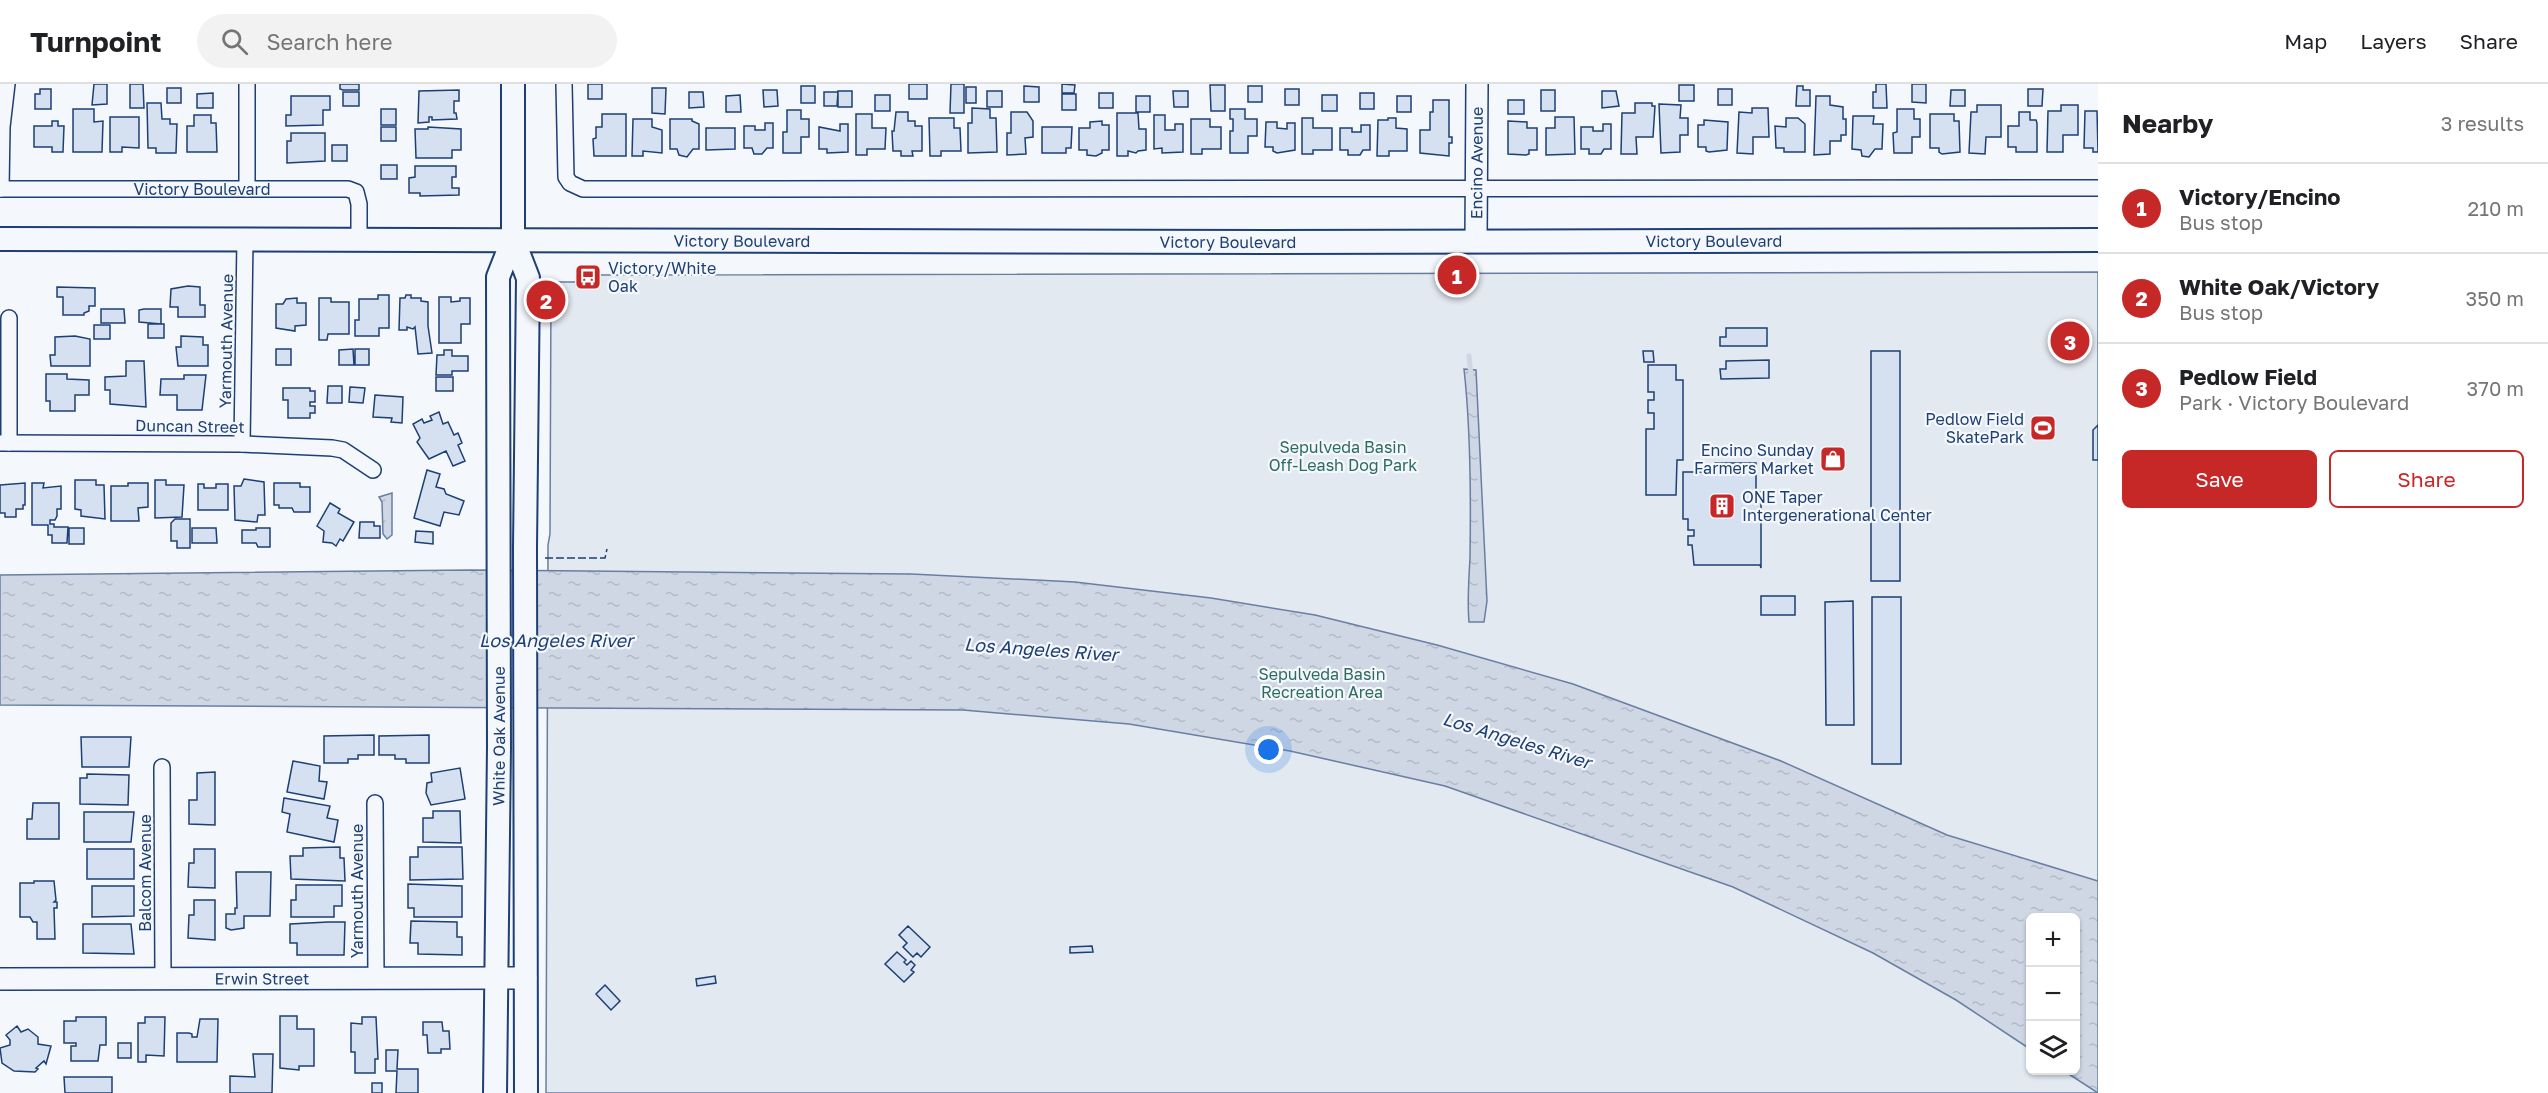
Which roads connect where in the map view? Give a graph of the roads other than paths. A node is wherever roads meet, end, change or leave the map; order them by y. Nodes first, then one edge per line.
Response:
1 (7, 84) edge
2 (247, 84) edge
3 (513, 84) edge
4 (564, 84) edge
5 (1477, 84) edge
6 (2098, 188) edge
7 (1, 189) edge
8 (247, 189) junction
9 (1477, 189) junction
10 (0, 239) edge
11 (245, 239) junction
12 (359, 239) junction
13 (513, 239) junction
14 (2098, 240) edge
15 (1476, 241) junction
16 (9, 318) dead end
17 (4, 443) edge
18 (242, 444) junction
19 (373, 470) dead end
20 (162, 767) dead end
21 (375, 803) dead end
22 (376, 978) junction
23 (495, 978) junction
24 (526, 978) junction
25 (0, 979) edge
26 (163, 979) junction
27 (495, 1093) edge
28 (526, 1093) edge

1 - 7 street
2 - 8 street
3 - 13 main road, White Oak Avenue
4 - 9 street
5 - 9 street, Encino Avenue
6 - 9 street
7 - 8 street, Victory Boulevard
8 - 12 street, Victory Boulevard
9 - 15 street, Encino Avenue
10 - 11 main road, Victory Boulevard
11 - 12 main road, Victory Boulevard
11 - 18 street, Yarmouth Avenue
12 - 13 main road, Victory Boulevard
13 - 15 main road, Victory Boulevard
13 - 23 main road, White Oak Avenue
13 - 24 main road, White Oak Avenue
14 - 15 main road, Victory Boulevard
16 - 17 street
17 - 18 street, Duncan Street
18 - 19 street, Duncan Street
20 - 26 street, Balcom Avenue
21 - 22 street, Yarmouth Avenue
22 - 23 street, Erwin Street
22 - 26 street, Erwin Street
23 - 24 street, Erwin Street
23 - 27 main road, White Oak Avenue
24 - 28 main road, White Oak Avenue
25 - 26 street, Erwin Street

